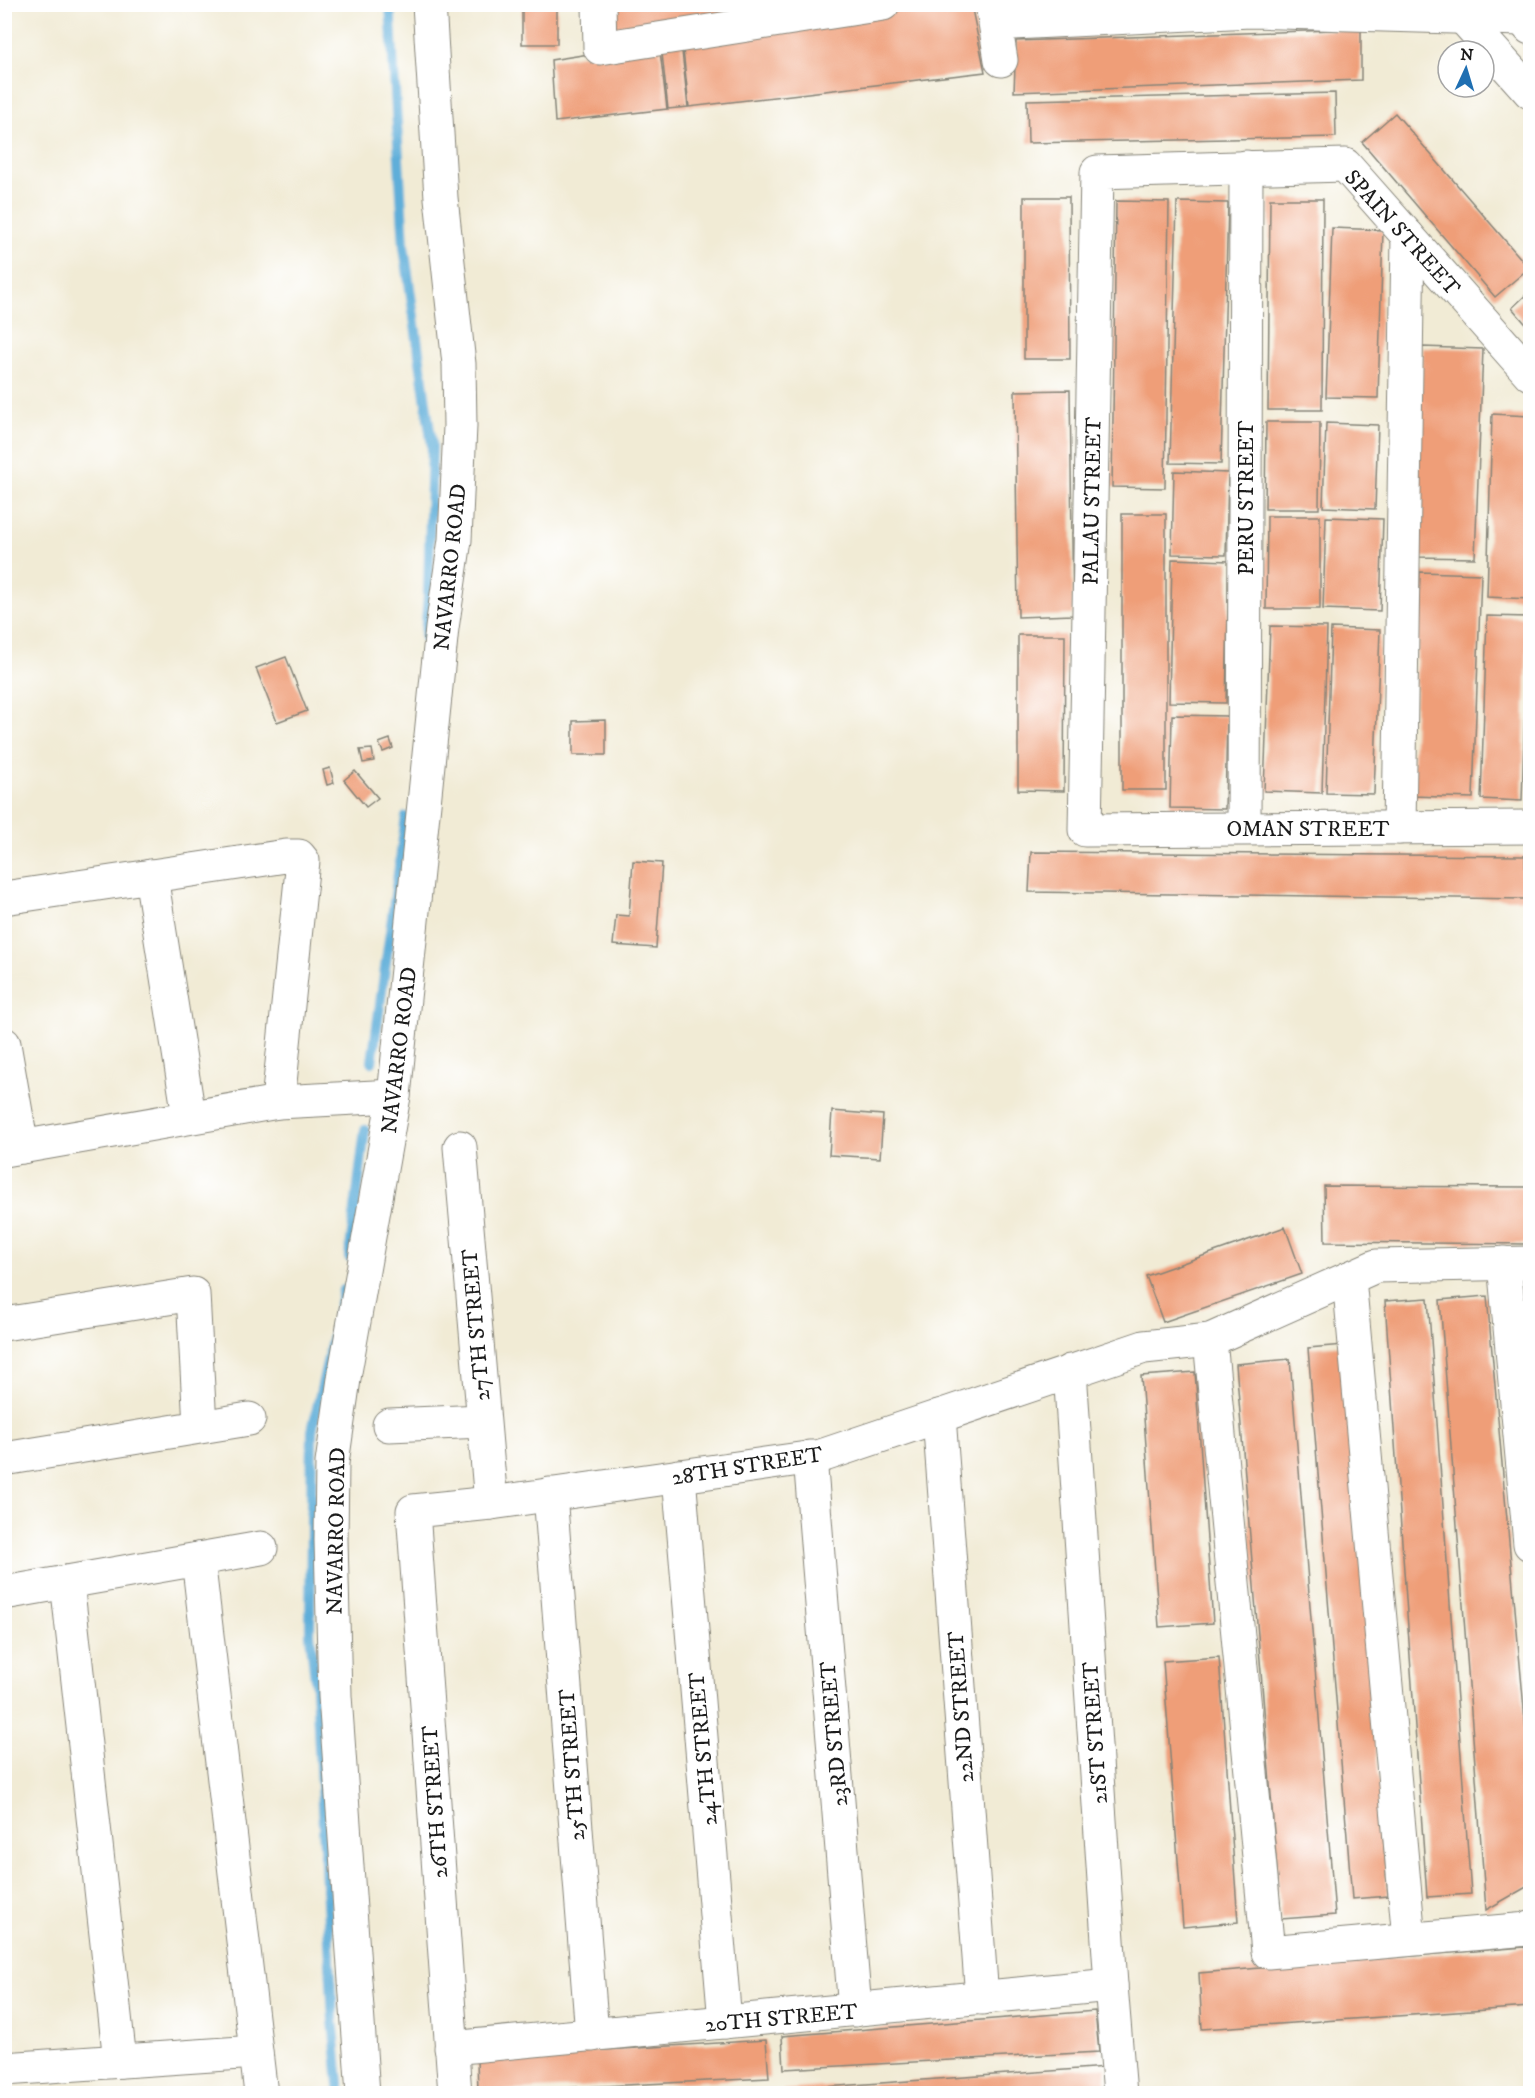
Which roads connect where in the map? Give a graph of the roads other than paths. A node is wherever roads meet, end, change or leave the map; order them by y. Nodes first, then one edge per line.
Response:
1 (429, 4) edge
2 (598, 4) edge
3 (883, 4) edge
4 (1250, 8) edge
5 (1456, 10) edge
6 (1117, 11) edge
7 (994, 14) edge
8 (1521, 17) edge
9 (1002, 60) dead end
10 (1530, 92) edge
11 (1246, 168) junction
12 (1097, 172) joint
13 (1408, 236) junction
14 (1530, 374) edge
15 (1530, 827) edge
16 (1244, 828) junction
17 (1399, 828) junction
18 (1085, 830) joint
19 (151, 876) junction
20 (4, 897) edge
21 (4, 1044) edge
22 (394, 1096) junction
23 (278, 1102) junction
24 (189, 1116) junction
25 (460, 1147) dead end
26 (13, 1149) edge
27 (1517, 1263) edge
28 (1349, 1278) junction
29 (4, 1324) edge
30 (1210, 1340) junction
31 (1070, 1371) junction
32 (939, 1416) junction
33 (249, 1419) dead end
34 (483, 1421) junction
35 (389, 1425) dead end
36 (200, 1426) junction
37 (810, 1458) junction
38 (4, 1459) edge
39 (679, 1476) junction
40 (550, 1494) junction
41 (491, 1503) junction
42 (413, 1511) joint
43 (1530, 1544) edge
44 (261, 1548) dead end
45 (198, 1559) junction
46 (67, 1582) junction
47 (4, 1593) edge
48 (1530, 1927) edge
49 (1409, 1939) junction
50 (1111, 1985) junction
51 (982, 1998) junction
52 (855, 2010) junction
53 (725, 2022) junction
54 (592, 2035) junction
55 (451, 2048) junction
56 (256, 2052) junction
57 (120, 2061) junction
58 (4, 2069) edge
59 (261, 2094) edge
60 (363, 2094) edge
61 (455, 2094) edge
62 (1120, 2094) edge

1 - 22 street, NAVARRO ROAD
2 - 3 street
4 - 5 street
4 - 6 street
5 - 8 street
5 - 10 street
6 - 7 street
7 - 9 street
11 - 12 street, SPAIN STREET
11 - 13 street, SPAIN STREET
11 - 16 street, PERU STREET
12 - 18 street, PALAU STREET
13 - 14 street, SPAIN STREET
13 - 17 street
15 - 17 street, OMAN STREET
16 - 17 street, OMAN STREET
16 - 18 street, OMAN STREET
19 - 20 street
19 - 23 street
19 - 24 street
21 - 26 street
22 - 23 street
22 - 60 street, NAVARRO ROAD
23 - 24 street
24 - 26 street
25 - 34 street, 27TH STREET
27 - 28 street, 28TH STREET
27 - 43 street
28 - 30 street, 28TH STREET
28 - 49 street
29 - 36 street
30 - 31 street, 28TH STREET
30 - 49 street
31 - 32 street, 28TH STREET
31 - 50 street, 21ST STREET
32 - 37 street, 28TH STREET
32 - 51 street, 22ND STREET
33 - 36 street
34 - 35 street
34 - 41 street, 27TH STREET
36 - 38 street
37 - 39 street, 28TH STREET
37 - 52 street, 23RD STREET
39 - 40 street, 28TH STREET
39 - 53 street, 24TH STREET
40 - 41 street, 28TH STREET
40 - 54 street, 25TH STREET
41 - 42 street, 28TH STREET
42 - 55 street, 26TH STREET
44 - 45 street
45 - 46 street
45 - 56 street
46 - 47 street
46 - 57 street
48 - 49 street
50 - 51 street, 20TH STREET
50 - 62 street, 21ST STREET
51 - 52 street, 20TH STREET
52 - 53 street, 20TH STREET
53 - 54 street, 20TH STREET
54 - 55 street, 20TH STREET
55 - 61 street, 26TH STREET
56 - 57 street
56 - 59 street
57 - 58 street

